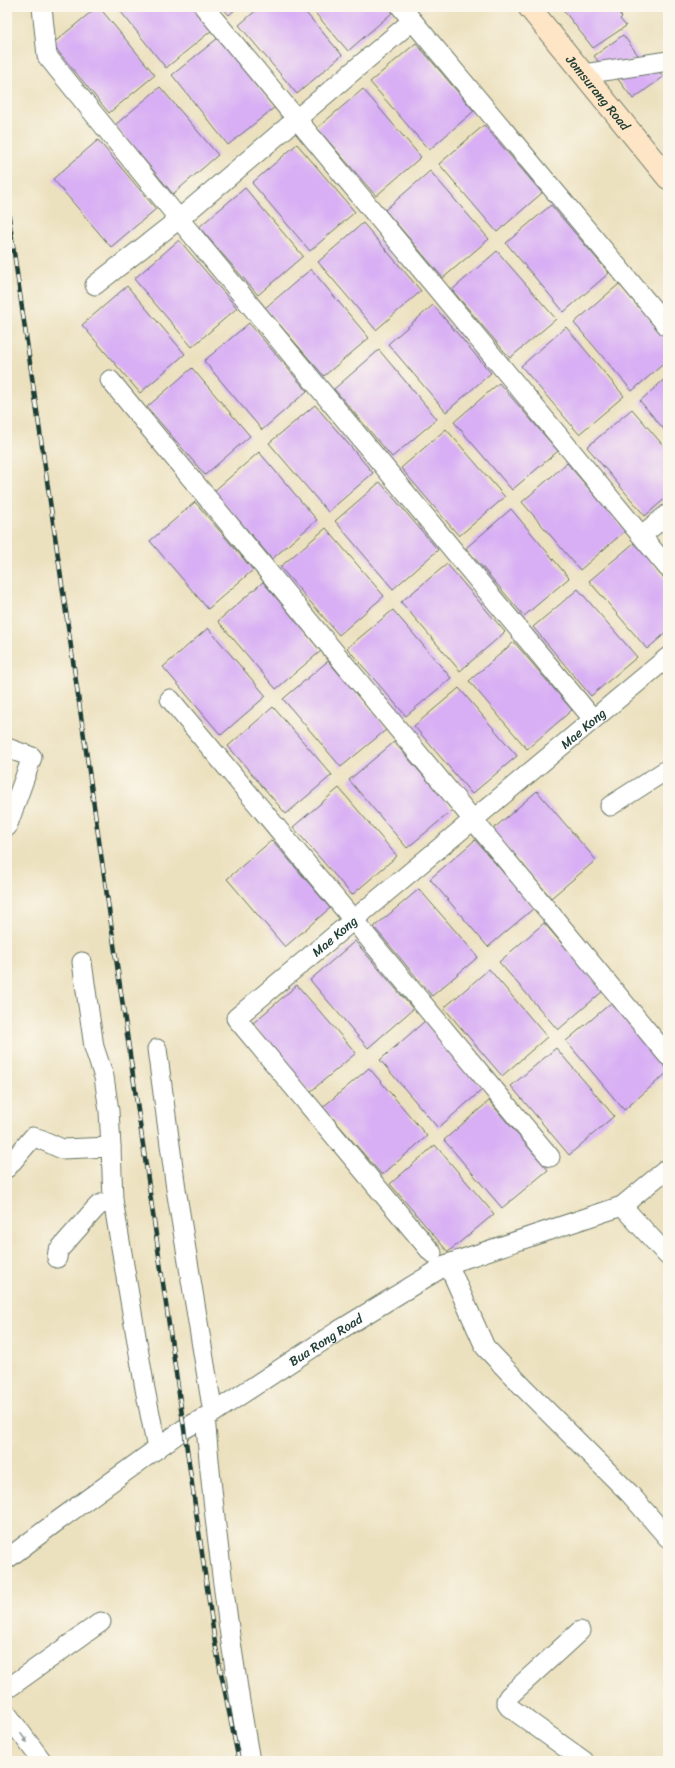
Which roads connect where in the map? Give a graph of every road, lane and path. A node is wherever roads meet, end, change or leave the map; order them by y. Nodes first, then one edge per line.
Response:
1 (42, 7) edge
2 (204, 7) edge
3 (529, 7) edge
4 (406, 14) edge
5 (668, 61) edge
6 (584, 74) junction
7 (296, 118) junction
8 (668, 178) edge
9 (179, 219) junction
10 (95, 285) dead end
11 (668, 327) edge
12 (110, 380) dead end
13 (668, 514) edge
14 (642, 535) junction
15 (668, 568) edge
16 (668, 657) edge
17 (170, 699) dead end
18 (593, 719) junction
19 (7, 748) edge
20 (668, 769) edge
21 (610, 806) dead end
22 (474, 820) junction
23 (7, 827) edge
24 (354, 920) junction
25 (82, 962) dead end
26 (157, 1049) dead end
27 (668, 1056) edge
28 (111, 1147) junction
29 (550, 1157) dead end
30 (7, 1168) edge
31 (668, 1168) edge
32 (113, 1200) junction
33 (622, 1206) junction
34 (668, 1256) edge
35 (57, 1258) dead end
36 (440, 1258) junction
37 (209, 1415) junction
38 (157, 1449) junction
39 (668, 1538) edge
40 (7, 1559) edge
41 (101, 1622) dead end
42 (580, 1631) dead end
43 (7, 1689) edge
44 (7, 1714) edge
45 (42, 1761) edge
46 (250, 1761) edge
47 (584, 1761) edge

1 - 9 street
2 - 7 street
3 - 6 main road, Jomsurang Road
4 - 7 street
4 - 11 street
5 - 6 street
6 - 8 main road, Jomsurang Road
7 - 9 street
7 - 14 street
9 - 10 street
9 - 18 street
12 - 22 street
13 - 14 street
14 - 15 street
16 - 18 street, Mae Kong
17 - 24 street
18 - 22 street, Mae Kong
19 - 23 street
20 - 21 street
22 - 24 street, Mae Kong
22 - 27 street
24 - 29 street
24 - 36 street, Mae Kong
25 - 28 street
26 - 37 street
28 - 30 street
28 - 32 street
31 - 33 street, Bua Rong Road
32 - 35 street
32 - 38 street
33 - 34 street
33 - 36 street, Bua Rong Road
36 - 37 street, Bua Rong Road
36 - 39 street
37 - 38 street, Bua Rong Road
37 - 46 street
38 - 40 street, Bua Rong Road
41 - 43 street
42 - 47 street
44 -> 45 street

